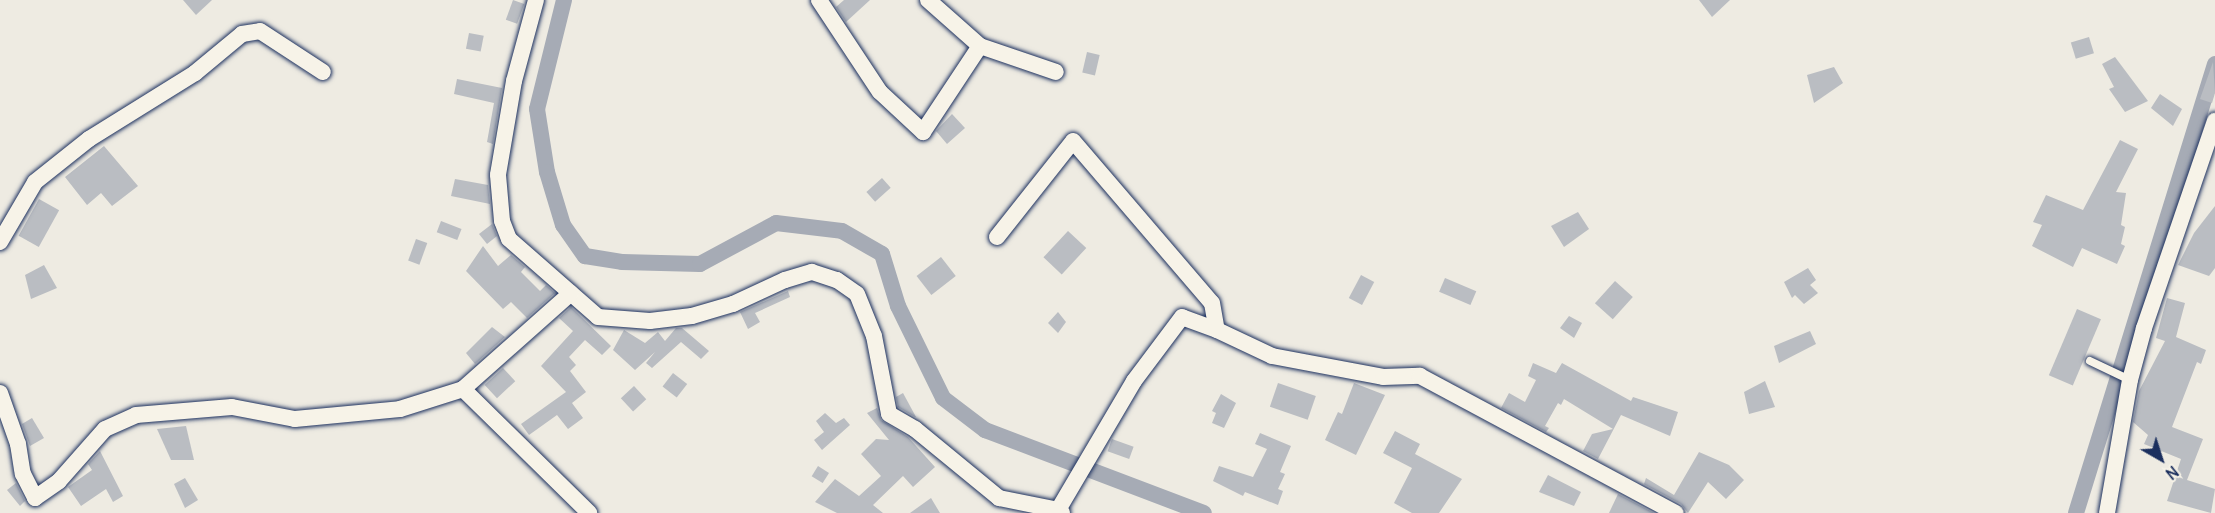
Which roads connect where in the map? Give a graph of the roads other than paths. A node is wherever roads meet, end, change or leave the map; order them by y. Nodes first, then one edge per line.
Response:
1 (536, 0) edge
2 (928, 0) edge
3 (821, 1) edge
4 (980, 46) junction
5 (323, 72) dead end
6 (1056, 72) dead end
7 (2215, 122) edge
8 (997, 237) dead end
9 (0, 242) edge
10 (571, 293) junction
11 (1217, 330) junction
12 (2090, 361) dead end
13 (2126, 378) junction
14 (463, 389) junction
15 (0, 393) edge
16 (1060, 512) edge
17 (589, 513) edge
18 (1676, 513) edge
19 (2107, 513) edge

1 - 10 street
2 - 4 street
3 - 4 street
4 - 6 street
5 - 9 street
7 - 13 street
8 - 11 street
10 - 14 street
10 - 16 street
11 - 16 street
11 - 18 street
12 - 13 lane
13 - 19 street
14 - 15 street
14 - 17 street

